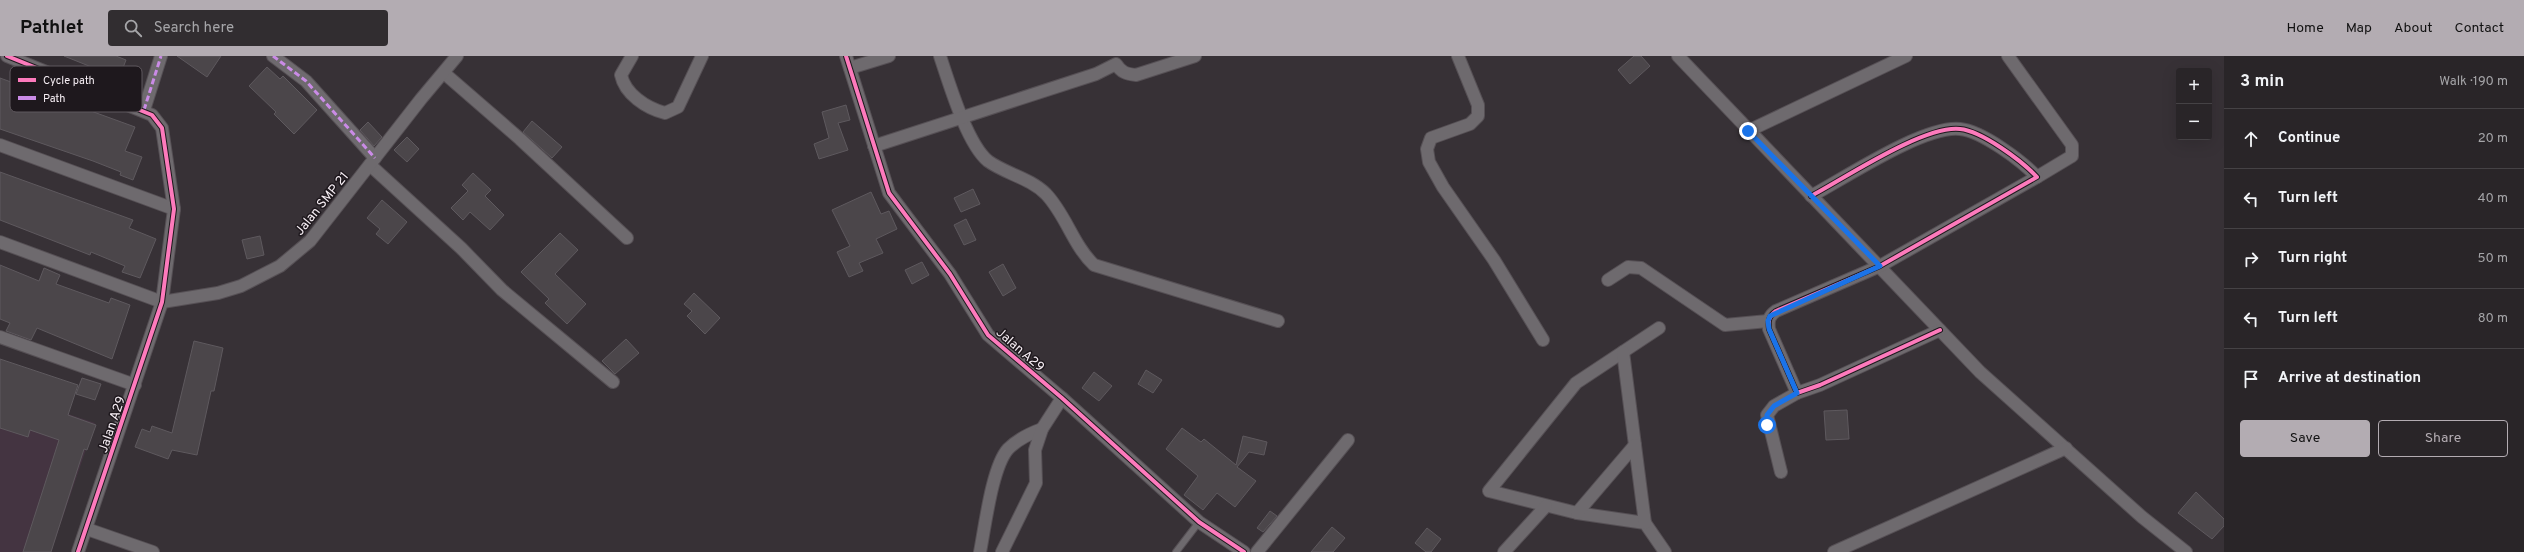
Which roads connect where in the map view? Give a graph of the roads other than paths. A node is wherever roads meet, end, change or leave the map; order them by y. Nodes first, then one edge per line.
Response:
1 (7, 56) edge
2 (161, 56) edge
3 (273, 56) edge
4 (457, 56) edge
5 (632, 56) edge
6 (702, 56) edge
7 (846, 56) edge
8 (889, 56) edge
9 (940, 56) edge
10 (1195, 56) edge
11 (1458, 56) edge
12 (1678, 56) edge
13 (1906, 56) edge
14 (2008, 56) edge
15 (1115, 60) edge
16 (32, 66) edge
17 (850, 68) junction
18 (444, 72) junction
19 (144, 110) joint
20 (962, 117) junction
21 (1748, 131) junction
22 (0, 146) edge
23 (874, 146) junction
24 (372, 161) junction
25 (2037, 177) junction
26 (1811, 196) junction
27 (174, 209) junction
28 (627, 238) dead end
29 (0, 242) edge
30 (1880, 266) junction
31 (1608, 280) dead end
32 (162, 302) junction
33 (1278, 321) dead end
34 (1768, 321) junction
35 (1659, 328) dead end
36 (1940, 330) junction
37 (0, 337) edge
38 (1543, 340) dead end
39 (1622, 352) junction
40 (613, 382) dead end
41 (135, 385) junction
42 (1797, 393) junction
43 (1062, 398) junction
44 (1042, 429) junction
45 (1348, 440) dead end
46 (1635, 445) junction
47 (2066, 448) junction
48 (1781, 472) dead end
49 (1546, 506) junction
50 (1577, 514) junction
51 (1199, 522) junction
52 (1645, 523) junction
53 (87, 529) junction
54 (78, 552) edge
55 (153, 552) edge
56 (980, 552) edge
57 (1002, 552) edge
58 (1176, 552) edge
59 (1244, 552) edge
60 (1257, 552) edge
61 (1504, 552) edge
62 (1665, 552) edge
63 (1834, 552) edge
64 (2186, 552) edge

1 - 16 street, Jalan A29
2 - 19 street
3 - 24 street
4 - 18 street, Jalan SMP 21
5 - 6 street
7 - 17 street, Jalan A29
8 - 17 street
9 - 20 street
10 - 15 street
11 - 38 street
12 - 21 street
13 - 21 street
14 - 25 street
15 - 20 street
17 - 23 street, Jalan A29
18 - 24 street, Jalan SMP 21
18 - 28 street
19 - 27 street, Jalan A29
20 - 23 street
20 - 33 street
21 - 26 street
22 - 27 street
23 - 43 street, Jalan A29
24 - 32 street, Jalan SMP 21
24 - 40 street
25 - 26 street
25 - 30 street
26 - 30 street
27 - 32 street, Jalan A29
29 - 32 street
30 - 34 street
30 - 36 street
31 - 34 street
32 - 41 street, Jalan A29
34 - 42 street
35 - 39 street
36 - 42 street
36 - 47 street
37 - 41 street
39 - 46 street
39 - 49 street
41 - 53 street, Jalan A29
42 - 48 street
43 - 44 street
43 - 51 street, Jalan A29
44 - 56 street
44 - 57 street
45 - 60 street
46 - 50 street
46 - 52 street
47 - 63 street
47 - 64 street
49 - 50 street
49 - 61 street
50 - 52 street
51 - 58 lane
51 - 59 street, Jalan A29
52 - 62 street
53 - 54 street, Jalan A29
53 - 55 street

